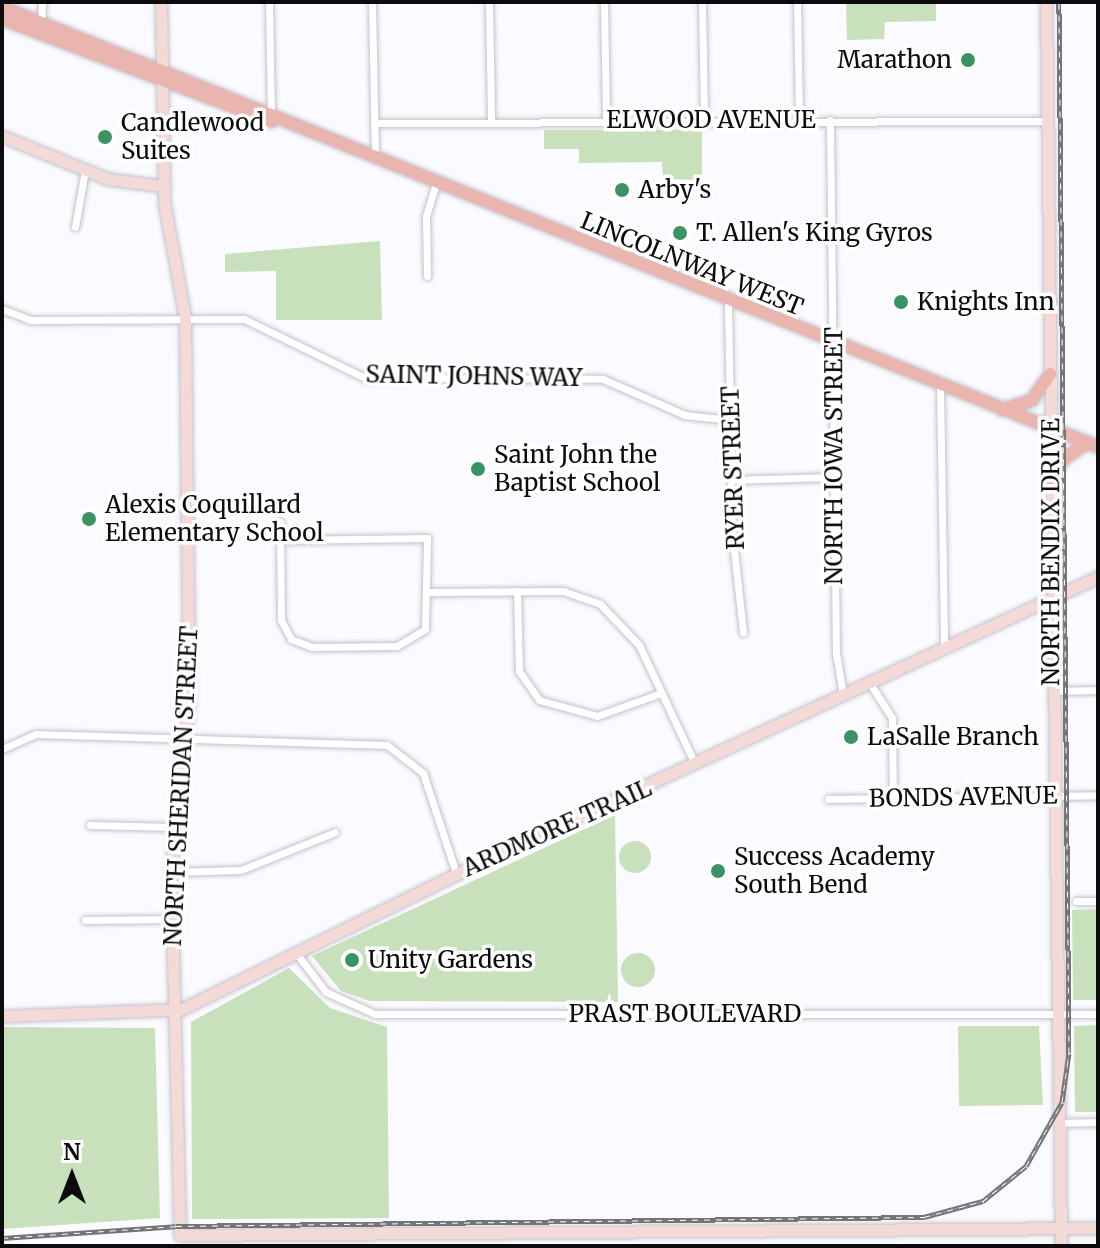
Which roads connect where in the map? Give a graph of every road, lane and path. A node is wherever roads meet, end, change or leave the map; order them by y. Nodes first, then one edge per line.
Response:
1 (42, 2) edge
2 (161, 2) edge
3 (269, 2) edge
4 (372, 2) edge
5 (489, 2) edge
6 (604, 2) edge
7 (702, 2) edge
8 (797, 2) edge
9 (1046, 2) edge
10 (2, 7) edge
11 (2, 19) edge
12 (41, 28) junction
13 (163, 77) junction
14 (704, 119) junction
15 (799, 119) junction
16 (606, 120) junction
17 (830, 120) junction
18 (271, 121) junction
19 (491, 121) junction
20 (1049, 121) junction
21 (374, 123) junction
22 (2, 136) edge
23 (375, 162) junction
24 (85, 170) junction
25 (163, 186) junction
26 (435, 186) junction
27 (75, 227) dead end
28 (427, 276) dead end
29 (728, 302) junction
30 (2, 309) edge
31 (185, 318) junction
32 (834, 344) junction
33 (1050, 374) junction
34 (940, 385) junction
35 (1002, 410) junction
36 (730, 420) junction
37 (1050, 428) junction
38 (1092, 445) edge
39 (835, 477) junction
40 (731, 480) junction
41 (1050, 483) junction
42 (280, 522) dead end
43 (281, 540) junction
44 (1098, 577) edge
45 (517, 591) junction
46 (430, 592) junction
47 (1051, 597) junction
48 (743, 632) dead end
49 (944, 646) junction
50 (869, 682) junction
51 (1098, 690) edge
52 (1052, 691) junction
53 (661, 693) junction
54 (843, 695) junction
55 (186, 739) junction
56 (3, 748) edge
57 (696, 766) junction
58 (1098, 795) edge
59 (1053, 796) junction
60 (828, 799) dead end
61 (893, 799) junction
62 (90, 825) dead end
63 (175, 827) junction
64 (335, 832) dead end
65 (171, 872) junction
66 (456, 873) junction
67 (1076, 901) dead end
68 (1098, 901) edge
69 (172, 919) junction
70 (85, 920) dead end
71 (296, 953) junction
72 (174, 1011) junction
73 (1056, 1014) junction
74 (1098, 1014) edge
75 (2, 1016) edge
76 (1098, 1122) edge
77 (1058, 1123) junction
78 (1098, 1228) edge
79 (1061, 1229) junction
80 (1061, 1246) edge

1 - 12 street
2 - 13 street, NORTH SHERIDAN STREET
3 - 18 street
4 - 21 street
5 - 19 street
6 - 16 street
7 - 14 street
8 - 15 street
9 - 20 street, NORTH BENDIX DRIVE
10 - 12 main road, LINCOLNWAY WEST
11 - 12 main road, LINCOLNWAY WEST
12 - 13 main road, LINCOLNWAY WEST
13 - 18 main road, LINCOLNWAY WEST
13 - 25 street, NORTH SHERIDAN STREET
14 - 15 street, ELWOOD AVENUE
14 - 16 street, ELWOOD AVENUE
15 - 17 street, ELWOOD AVENUE
16 - 19 street, ELWOOD AVENUE
17 - 20 street, ELWOOD AVENUE
17 - 32 street, NORTH IOWA STREET
18 - 23 main road, LINCOLNWAY WEST
19 - 21 street, ELWOOD AVENUE
20 - 33 street, NORTH BENDIX DRIVE
21 - 23 street
22 - 24 street
23 - 26 main road, LINCOLNWAY WEST
24 - 25 street
24 - 27 street
25 - 31 street, NORTH SHERIDAN STREET
26 - 28 street
26 - 29 main road, LINCOLNWAY WEST
29 - 32 main road, LINCOLNWAY WEST
29 - 36 street, RYER STREET
30 - 31 street, SAINT JOHNS WAY
31 - 36 street, SAINT JOHNS WAY
31 - 55 street, NORTH SHERIDAN STREET
32 - 34 main road, LINCOLNWAY WEST
32 - 39 street, NORTH IOWA STREET
33 - 35 main road
33 - 37 street, NORTH BENDIX DRIVE
34 - 35 main road, LINCOLNWAY WEST
34 - 49 street
35 - 37 main road, LINCOLNWAY WEST
36 - 40 street, RYER STREET
37 - 38 main road, LINCOLNWAY WEST
37 - 41 street, NORTH BENDIX DRIVE
38 - 41 main road
39 - 40 street
39 - 54 street, NORTH IOWA STREET
40 - 48 street, RYER STREET
41 - 47 street, NORTH BENDIX DRIVE
42 - 43 street
43 - 46 street
43 - 46 street
44 - 47 street, ARDMORE TRAIL
45 - 46 street
45 - 53 street
45 - 53 street
47 - 49 street, ARDMORE TRAIL
47 - 52 street, NORTH BENDIX DRIVE
49 - 50 street, ARDMORE TRAIL
50 - 54 street, ARDMORE TRAIL
50 - 61 street
51 - 52 street
52 - 59 street, NORTH BENDIX DRIVE
53 - 57 street
54 - 57 street, ARDMORE TRAIL
55 - 56 street
55 - 63 street, NORTH SHERIDAN STREET
55 - 66 street
57 - 66 street, ARDMORE TRAIL
58 - 59 street, BONDS AVENUE
59 - 61 street, BONDS AVENUE
59 - 73 street, NORTH BENDIX DRIVE
60 - 61 street, BONDS AVENUE
62 - 63 street
63 - 65 street, NORTH SHERIDAN STREET
64 - 65 street
65 - 69 street, NORTH SHERIDAN STREET
66 - 71 street, ARDMORE TRAIL
67 - 68 street
69 - 70 street
69 - 72 street, NORTH SHERIDAN STREET
71 - 72 street, ARDMORE TRAIL
71 - 73 street, PRAST BOULEVARD
72 - 75 street, ARDMORE TRAIL
72 - 79 street, NORTH SHERIDAN STREET
73 - 74 street, PRAST BOULEVARD
73 - 77 street, NORTH BENDIX DRIVE
76 - 77 street
77 - 79 street, NORTH BENDIX DRIVE
78 - 79 street
79 - 80 street, NORTH BENDIX DRIVE

